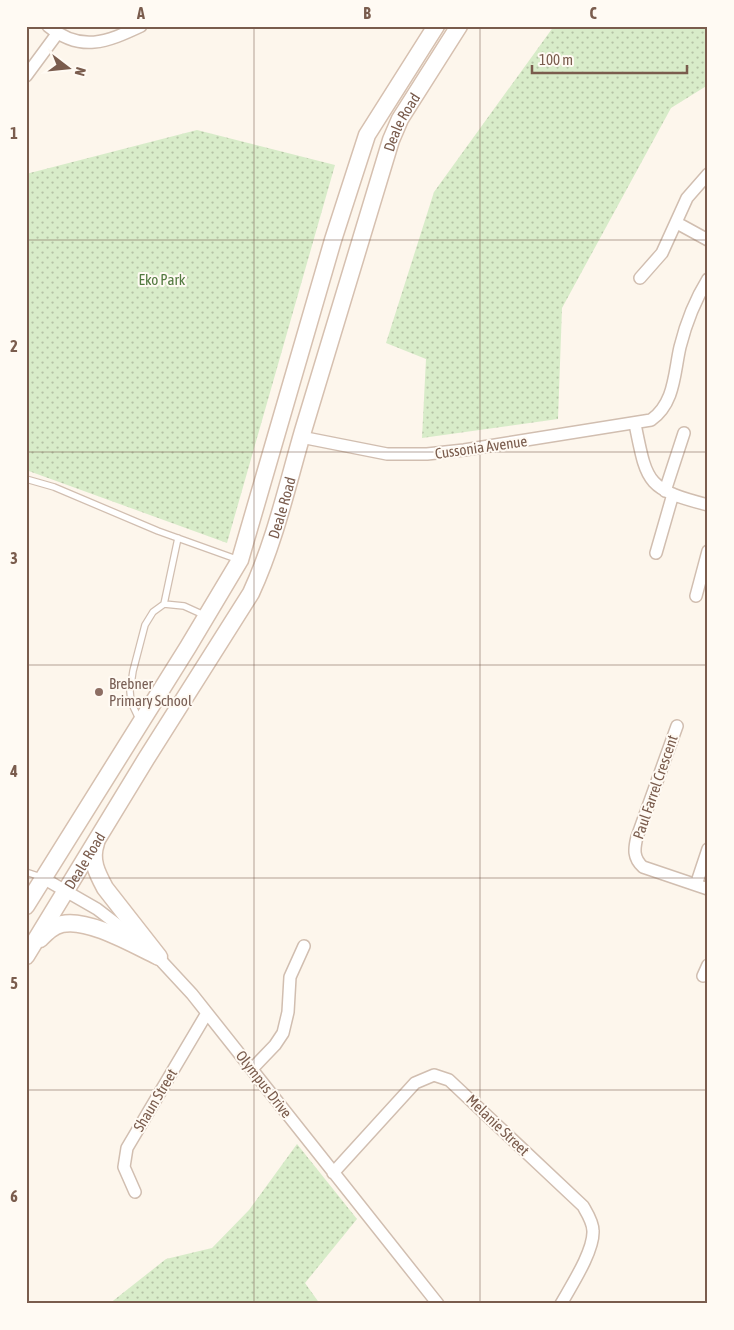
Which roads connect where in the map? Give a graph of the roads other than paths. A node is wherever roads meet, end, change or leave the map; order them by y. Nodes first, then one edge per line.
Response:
1 (141, 26) edge
2 (436, 26) edge
3 (459, 26) edge
4 (53, 30) edge
5 (26, 76) edge
6 (708, 174) edge
7 (677, 223) junction
8 (333, 240) junction
9 (708, 240) edge
10 (358, 248) junction
11 (640, 278) dead end
12 (708, 279) edge
13 (283, 412) junction
14 (635, 424) junction
15 (684, 433) dead end
16 (301, 437) junction
17 (269, 463) junction
18 (26, 479) edge
19 (669, 492) junction
20 (708, 505) edge
21 (178, 538) junction
22 (708, 551) edge
23 (656, 553) dead end
24 (240, 560) junction
25 (696, 596) dead end
26 (164, 604) junction
27 (207, 617) junction
28 (171, 676) junction
29 (192, 687) junction
30 (141, 723) junction
31 (676, 726) dead end
32 (114, 811) junction
33 (708, 848) edge
34 (26, 872) edge
35 (44, 878) junction
36 (696, 885) junction
37 (708, 889) edge
38 (66, 890) junction
39 (26, 906) edge
40 (304, 946) dead end
41 (28, 953) edge
42 (159, 957) junction
43 (708, 965) edge
44 (702, 976) dead end
45 (207, 1013) junction
46 (252, 1069) junction
47 (333, 1172) junction
48 (136, 1192) dead end
49 (438, 1304) edge
50 (561, 1304) edge

1 - 4 street
2 - 8 street, Deale Road
3 - 10 street, Deale Road
4 - 5 street
6 - 7 street
7 - 9 street
7 - 11 street
8 - 10 street
8 - 13 street, Deale Road
10 - 16 street, Deale Road
12 - 14 street, Cussonia Avenue
13 - 16 street
13 - 17 street, Deale Road
14 - 16 street, Cussonia Avenue
14 - 19 street
15 - 19 street
16 - 17 street
16 - 29 street, Deale Road
17 - 24 street, Deale Road
18 - 21 lane
19 - 20 street
19 - 23 street
21 - 24 lane
21 - 26 lane
22 - 25 street
24 - 27 street, Deale Road
26 - 27 lane
26 - 30 lane
27 - 28 street, Deale Road
28 - 29 street
28 - 30 street, Deale Road
29 - 32 street, Deale Road
30 - 35 street, Deale Road
31 - 36 street, Paul Farrel Crescent
32 - 38 street, Deale Road
32 - 42 street
33 - 36 street
34 - 35 lane
35 - 38 street, Olympus Drive
35 - 39 street, Deale Road
36 - 37 street, Paul Farrel Crescent
38 - 41 street, Deale Road
38 - 42 street, Olympus Drive
40 - 46 street
41 - 42 street
42 - 45 street, Olympus Drive
43 - 44 street
45 - 46 street, Olympus Drive
45 - 48 street, Shaun Street
46 - 47 street, Olympus Drive
47 - 49 street, Olympus Drive
47 - 50 street, Melanie Street

